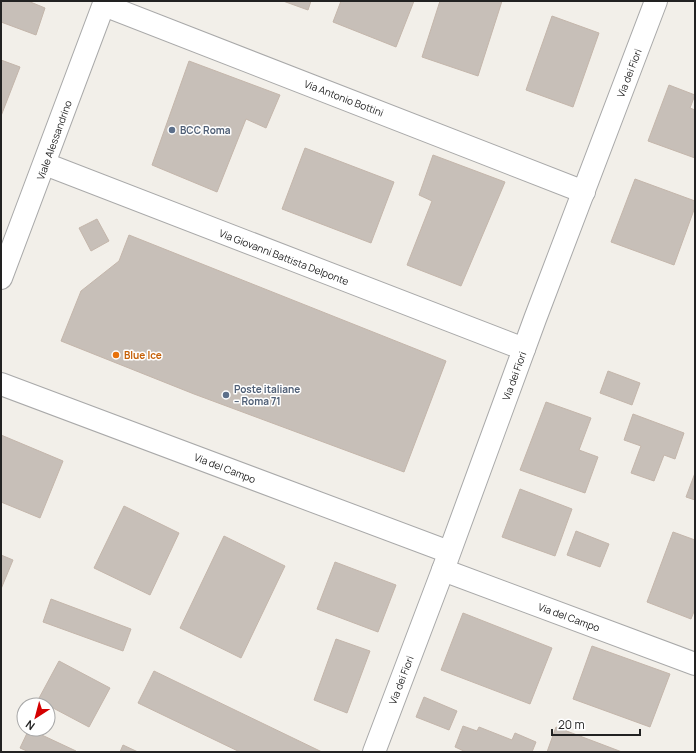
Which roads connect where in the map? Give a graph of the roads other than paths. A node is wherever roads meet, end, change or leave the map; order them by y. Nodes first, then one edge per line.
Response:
1 (656, 1) edge
2 (105, 3) edge
3 (45, 164) junction
4 (584, 192) junction
5 (1, 278) edge
6 (524, 349) junction
7 (1, 384) edge
8 (446, 561) junction
9 (695, 664) edge
10 (374, 752) edge

1 - 4 street, Via dei Fiori
2 - 3 street, Viale Alessandrino
2 - 4 street, Via Antonio Bottini
3 - 5 street, Viale Alessandrino
3 - 6 street, Via Giovanni Battista Delponte
4 - 6 street, Via dei Fiori
6 - 8 street, Via dei Fiori
7 - 8 street, Via del Campo
8 - 9 street, Via del Campo
8 - 10 street, Via dei Fiori

